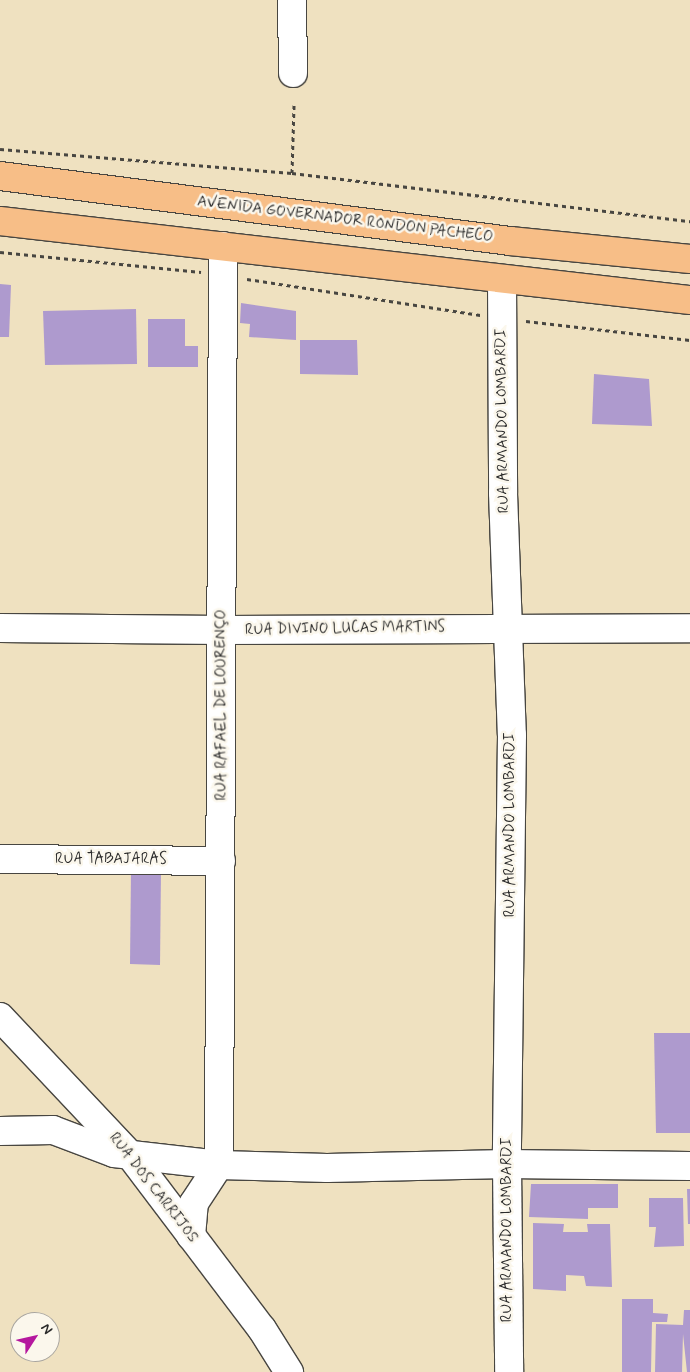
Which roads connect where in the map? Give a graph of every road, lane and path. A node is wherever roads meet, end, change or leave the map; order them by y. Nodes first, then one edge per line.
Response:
1 (292, 0) edge
2 (293, 73) dead end
3 (294, 105) dead end
4 (0, 149) edge
5 (292, 173) junction
6 (0, 176) edge
7 (0, 221) edge
8 (690, 221) edge
9 (223, 246) junction
10 (0, 252) edge
11 (690, 258) edge
12 (223, 275) junction
13 (502, 279) junction
14 (690, 300) edge
15 (502, 319) junction
16 (690, 340) edge
17 (509, 627) junction
18 (0, 628) edge
19 (690, 628) edge
20 (223, 630) junction
21 (0, 859) edge
22 (221, 861) junction
23 (0, 1017) edge
24 (0, 1131) edge
25 (131, 1156) junction
26 (507, 1164) junction
27 (219, 1165) junction
28 (690, 1166) edge
29 (191, 1236) junction
30 (289, 1372) edge
31 (509, 1372) edge

1 - 2 street
3 - 5 path
4 - 5 path
5 - 8 path
6 - 11 main road, AVENIDA GOVERNADOR RONDON PACHECO
7 - 9 main road
9 - 12 street, RUA RAFAEL DE LOURENÇO
9 - 13 main road
10 - 12 path
12 - 15 path
12 - 20 street, RUA RAFAEL DE LOURENÇO
13 - 14 main road
13 - 15 street, RUA ARMANDO LOMBARDI
15 - 16 path
15 - 17 street, RUA ARMANDO LOMBARDI
17 - 19 street, RUA DIVINO LUCAS MARTINS
17 - 20 street, RUA DIVINO LUCAS MARTINS
17 - 26 street, RUA ARMANDO LOMBARDI
18 - 20 street, RUA DIVINO LUCAS MARTINS
20 - 22 street, RUA RAFAEL DE LOURENÇO
21 - 22 street, RUA TABAJARAS
22 - 27 street, RUA RAFAEL DE LOURENÇO
23 - 25 street, RUA DOS CARRIJOS
24 - 25 street
25 - 27 street
25 - 29 street, RUA DOS CARRIJOS
26 - 27 street
26 - 28 street
26 - 31 street, RUA ARMANDO LOMBARDI
27 - 29 street
29 - 30 street, RUA DOS CARRIJOS

